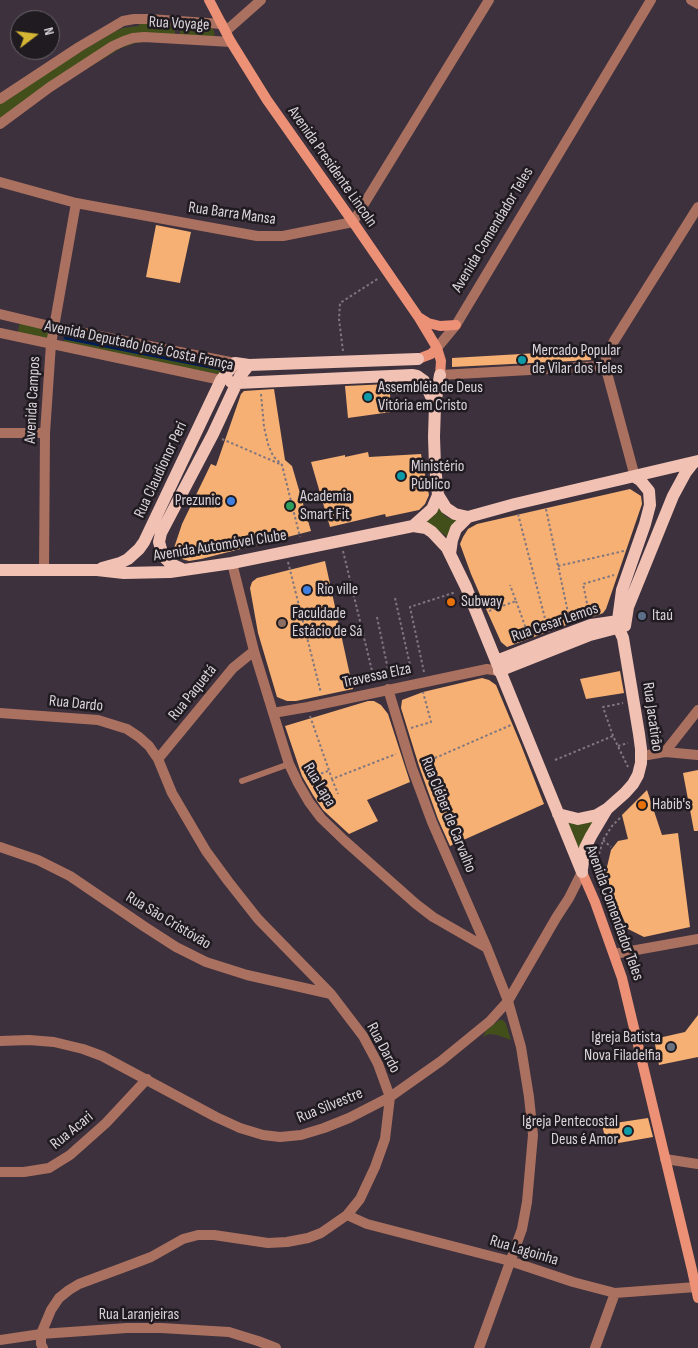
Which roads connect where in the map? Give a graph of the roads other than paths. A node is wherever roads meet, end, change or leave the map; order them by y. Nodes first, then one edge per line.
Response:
1 (209, 0) edge
2 (261, 0) edge
3 (489, 0) edge
4 (651, 0) edge
5 (691, 0) edge
6 (698, 4) edge
7 (176, 20) junction
8 (224, 28) junction
9 (177, 39) junction
10 (231, 42) junction
11 (40, 72) junction
12 (50, 87) junction
13 (0, 99) edge
14 (0, 124) edge
15 (0, 182) edge
16 (76, 203) junction
17 (698, 207) edge
18 (353, 222) junction
19 (0, 314) edge
20 (419, 318) junction
21 (456, 325) junction
22 (54, 327) junction
23 (0, 333) edge
24 (51, 344) junction
25 (437, 348) junction
26 (418, 359) joint
27 (235, 364) junction
28 (249, 365) junction
29 (606, 369) junction
30 (440, 375) junction
31 (221, 380) junction
32 (236, 383) junction
33 (435, 405) junction
34 (0, 433) edge
35 (45, 433) junction
36 (696, 462) edge
37 (634, 477) junction
38 (438, 495) junction
39 (649, 510) junction
40 (666, 512) junction
41 (468, 516) junction
42 (413, 526) junction
43 (450, 554) junction
44 (232, 564) junction
45 (0, 570) edge
46 (44, 570) junction
47 (97, 570) junction
48 (186, 571) junction
49 (622, 627) junction
50 (254, 651) junction
51 (494, 667) junction
52 (390, 689) junction
53 (698, 710) edge
54 (0, 713) edge
55 (273, 713) junction
56 (665, 752) junction
57 (698, 755) edge
58 (642, 756) junction
59 (158, 759) junction
60 (289, 764) junction
61 (242, 781) dead end
62 (607, 809) junction
63 (558, 814) junction
64 (1, 849) edge
65 (582, 872) junction
66 (698, 939) edge
67 (487, 948) junction
68 (614, 954) junction
69 (330, 994) junction
70 (508, 1001) junction
71 (0, 1041) edge
72 (146, 1079) junction
73 (390, 1097) junction
74 (665, 1159) junction
75 (698, 1164) edge
76 (0, 1172) edge
77 (347, 1215) junction
78 (510, 1261) junction
79 (696, 1287) junction
80 (615, 1293) junction
81 (698, 1298) edge
82 (41, 1334) junction
83 (0, 1340) edge
84 (43, 1348) edge
85 (276, 1348) edge
86 (479, 1348) edge
87 (595, 1348) edge

1 - 8 main road, Avenida Presidente Lincoln
2 - 8 street
3 - 18 street
4 - 21 street, Avenida Comendador Teles
5 - 6 street
7 - 8 street, Rua Voyage
7 - 9 street
7 - 11 street, Rua Voyage
8 - 10 main road, Avenida Presidente Lincoln
9 - 10 street, Rua Voyage
9 - 12 street, Rua Voyage
10 - 18 main road, Avenida Presidente Lincoln
11 - 12 street
11 - 13 street, Rua Voyage
12 - 14 street, Rua Voyage
15 - 16 street, Rua Barra Mansa
16 - 18 street, Rua Barra Mansa
16 - 22 street, Avenida Campos
17 - 29 street
18 - 20 main road, Avenida Presidente Lincoln
19 - 22 street, Avenida Deputado José Costa França
20 - 21 main road
20 - 25 main road, Avenida Presidente Lincoln
21 - 25 street, Avenida Comendador Teles
22 - 24 street, Avenida Campos
22 - 27 street, Avenida Deputado José Costa França
23 - 24 street, Avenida Deputado José Costa França
24 - 31 street, Avenida Deputado José Costa França
24 - 35 street, Avenida Campos
25 - 26 main road, Avenida Deputado José Costa França
25 - 30 main road
26 - 28 main road, Avenida Deputado José Costa França
27 - 28 main road, Avenida Deputado José Costa França
27 - 31 main road, Rua Claudionor Peri
28 - 32 main road, Rua Claudionor Peri
29 - 30 street
29 - 37 street
30 - 33 main road
31 - 32 main road, Avenida Deputado José Costa França
31 - 47 main road, Rua Claudionor Peri
32 - 33 main road, Avenida Deputado José Costa França
32 - 48 main road, Rua Claudionor Peri
33 - 38 main road
34 - 35 street
35 - 46 street, Avenida Campos
36 - 37 main road
36 - 40 main road, Rua Jacatirão
37 - 39 main road, Rua Jacatirão
37 - 41 main road
38 - 41 main road
38 - 42 main road
39 - 40 main road
39 - 49 main road, Rua Jacatirão
40 - 49 main road, Rua Jacatirão
41 - 43 main road
42 - 43 main road, Avenida Comendador Teles
42 - 44 main road, Avenida Automóvel Clube
43 - 51 main road, Avenida Comendador Teles
44 - 48 main road, Avenida Automóvel Clube
44 - 50 street, Rua Lapa
45 - 46 main road, Avenida Automóvel Clube
46 - 47 main road, Avenida Automóvel Clube
47 - 48 main road, Avenida Automóvel Clube
49 - 51 main road, Rua Cesar Lemos
49 - 51 main road, Rua Cesar Lemos
49 - 58 main road, Rua Jacatirão
50 - 55 street, Rua Lapa
50 - 59 street, Rua Paquetá
51 - 52 street, Travessa Elza
51 - 63 main road, Avenida Comendador Teles
52 - 55 street, Travessa Elza
52 - 67 street, Rua Cléber de Carvalho
53 - 56 street
54 - 59 street, Rua Dardo
55 - 60 street, Rua Lapa
56 - 57 street
56 - 58 street
58 - 62 main road, Rua Jacatirão
59 - 69 street, Rua Dardo
60 - 61 lane
60 - 67 street, Rua Lapa
62 - 63 main road
62 - 65 main road, Rua Jacatirão
63 - 65 main road, Avenida Comendador Teles
64 - 69 street, Rua São Cristóvão
65 - 68 main road, Avenida Comendador Teles
65 - 70 street, Rua Silvestre
66 - 68 street
67 - 70 street, Rua Cléber de Carvalho
68 - 74 main road, Avenida Comendador Teles
69 - 73 street, Rua Dardo
70 - 73 street, Rua Silvestre
70 - 78 street, Rua Cléber de Carvalho
71 - 72 street, Rua Silvestre
72 - 73 street, Rua Silvestre
72 - 76 street, Rua Acari
73 - 77 street, Rua Dardo
74 - 75 street
74 - 79 main road, Avenida Comendador Teles
77 - 78 street, Rua Lagoinha
77 - 82 street, Rua Dardo
78 - 80 street, Rua Lagoinha
78 - 86 street, Rua Cléber de Carvalho
79 - 80 street, Rua Lagoinha
79 - 81 main road, Avenida Comendador Teles
80 - 87 street
82 - 83 street, Rua Laranjeiras
82 - 84 street
82 - 85 street, Rua Laranjeiras

